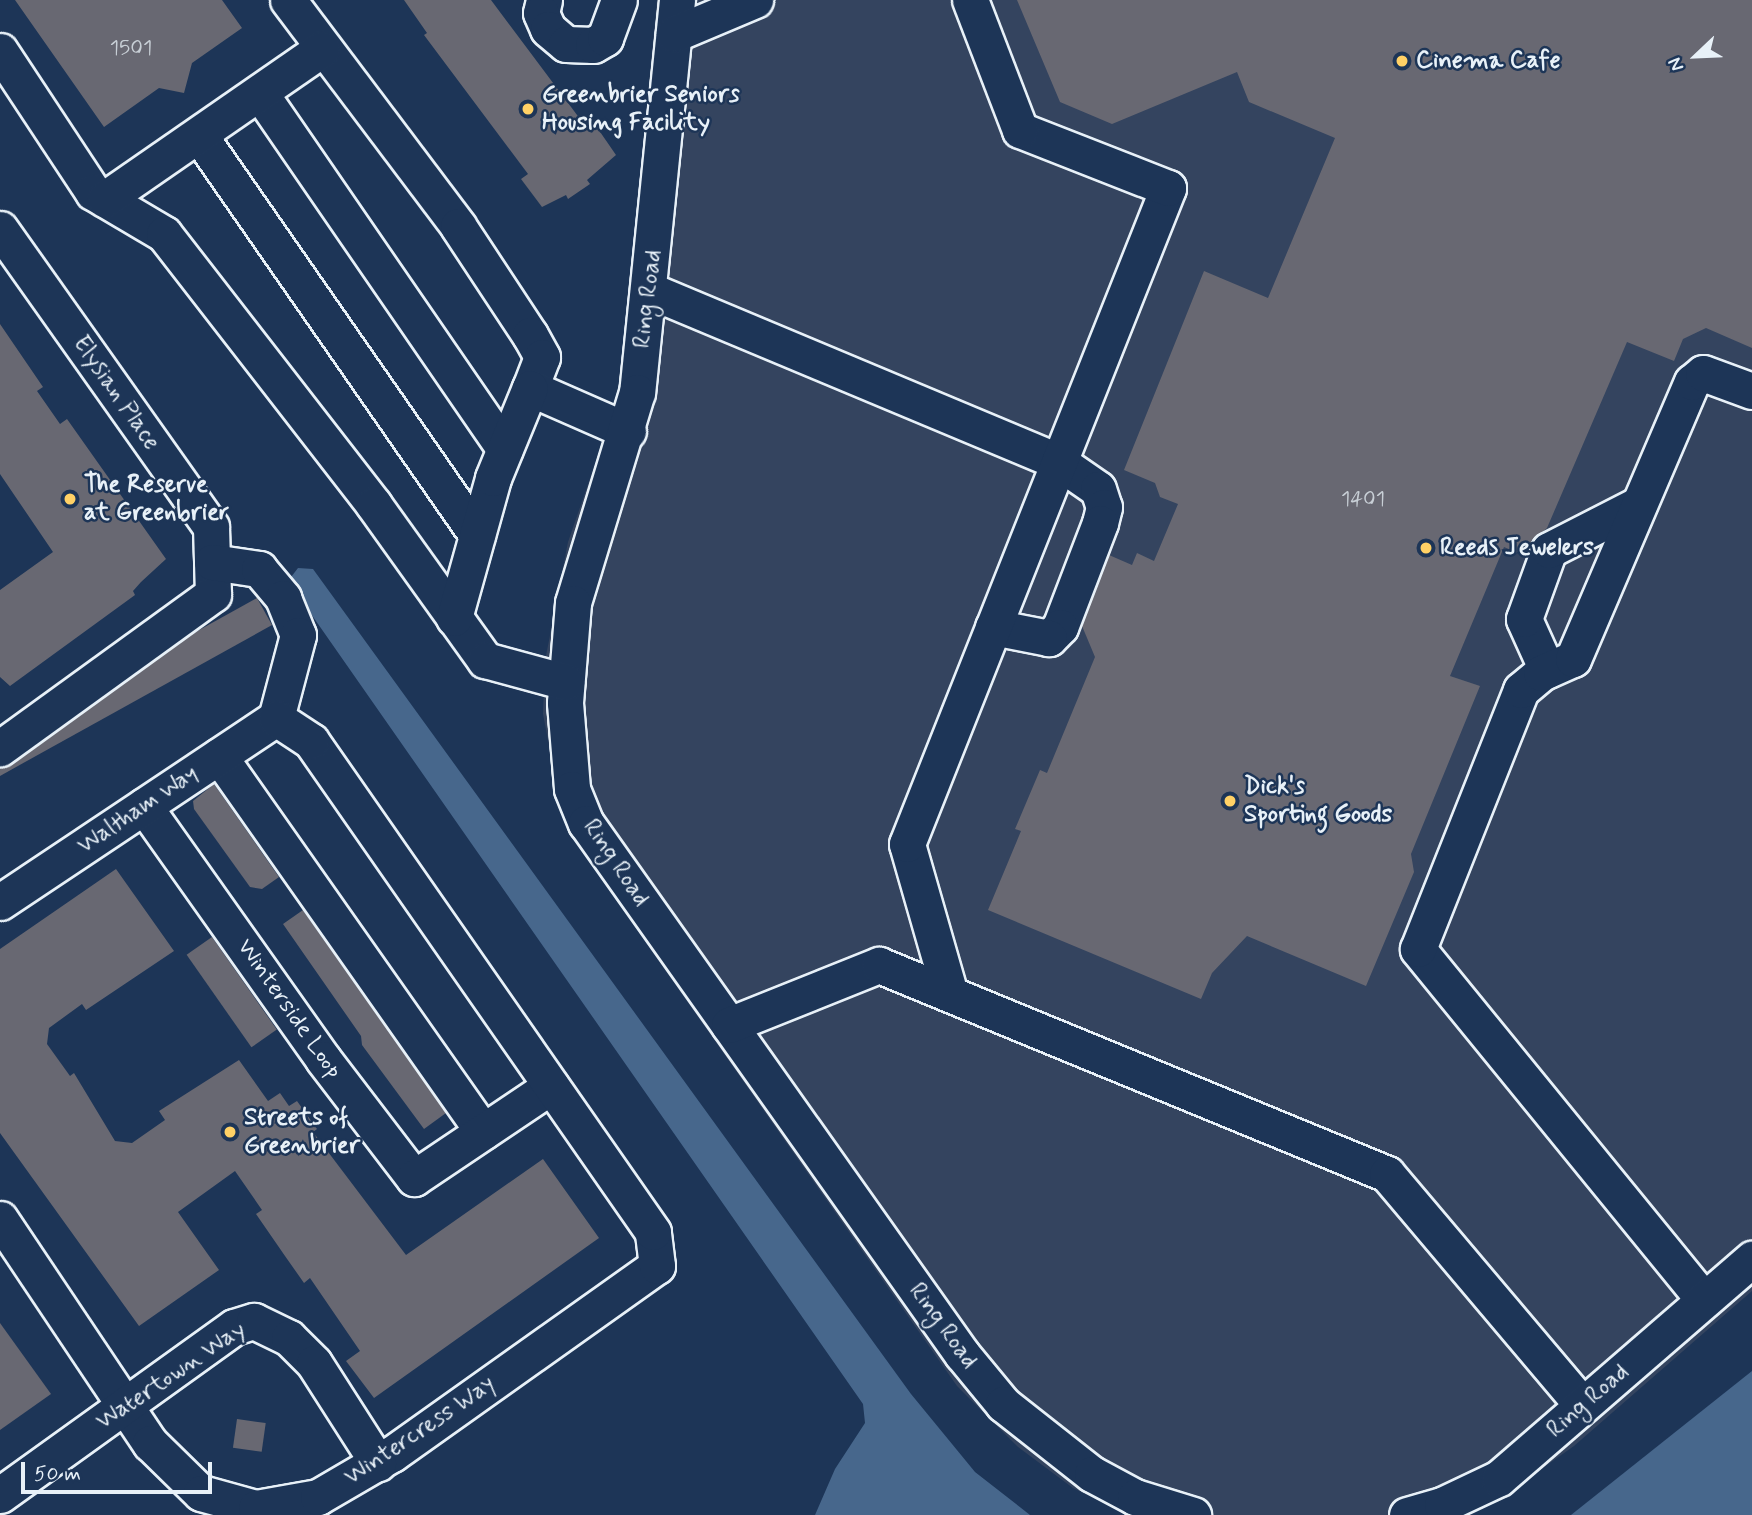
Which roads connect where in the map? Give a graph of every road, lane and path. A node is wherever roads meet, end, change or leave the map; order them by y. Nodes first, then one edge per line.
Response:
1 (288, 0) edge
2 (544, 0) edge
3 (619, 0) edge
4 (755, 0) edge
5 (970, 0) edge
6 (676, 17) edge
7 (322, 49) junction
8 (0, 51) edge
9 (260, 93) junction
10 (199, 135) junction
11 (105, 199) junction
12 (0, 229) edge
13 (651, 291) junction
14 (530, 388) junction
15 (1752, 391) edge
16 (628, 430) junction
17 (505, 449) junction
18 (1059, 462) junction
19 (1639, 505) junction
20 (477, 535) junction
21 (212, 562) junction
22 (454, 618) junction
23 (993, 627) junction
24 (1547, 670) junction
25 (566, 682) junction
26 (276, 718) junction
27 (0, 748) edge
28 (219, 756) junction
29 (144, 806) junction
30 (0, 902) edge
31 (950, 994) junction
32 (729, 1025) junction
33 (551, 1086) junction
34 (483, 1131) junction
35 (0, 1219) edge
36 (1752, 1259) edge
37 (1704, 1300) junction
38 (124, 1404) junction
39 (1582, 1405) junction
40 (378, 1463) junction
41 (0, 1495) edge
42 (1193, 1515) edge
43 (1407, 1515) edge

1 - 7 street
2 - 3 street
4 - 6 street
5 - 18 street
6 - 13 street, Ring Road
7 - 9 street
7 - 14 street
8 - 11 street
9 - 10 street
9 - 17 street
10 - 11 street
10 - 20 street
11 - 22 street
12 - 21 street, Elysian Place
13 - 16 street, Ring Road
13 - 18 street
14 - 16 street
14 - 17 street
15 - 19 street
16 - 25 street, Ring Road
17 - 20 street
18 - 23 street
18 - 23 street
19 - 24 street
19 - 24 street
20 - 22 street
21 - 26 street
21 - 27 street, Elysian Place
22 - 25 street
23 - 31 street
24 - 37 street
25 - 32 street, Ring Road
26 - 28 street, Waltham Way
26 - 33 street
28 - 29 street, Waltham Way
28 - 34 street
29 - 30 street, Waltham Way
29 - 34 street, Winterside Loop
31 - 32 street
31 - 39 street
32 - 42 street, Ring Road
33 - 34 street, Winterside Loop
33 - 40 street, Wintercress Way
35 - 38 street, Wintercress Way
36 - 37 street, Ring Road
37 - 39 street, Ring Road
38 - 40 street, Wintercress Way
38 - 40 street, Watertown Way
38 - 41 street, Watertown Way
39 - 43 street, Ring Road

